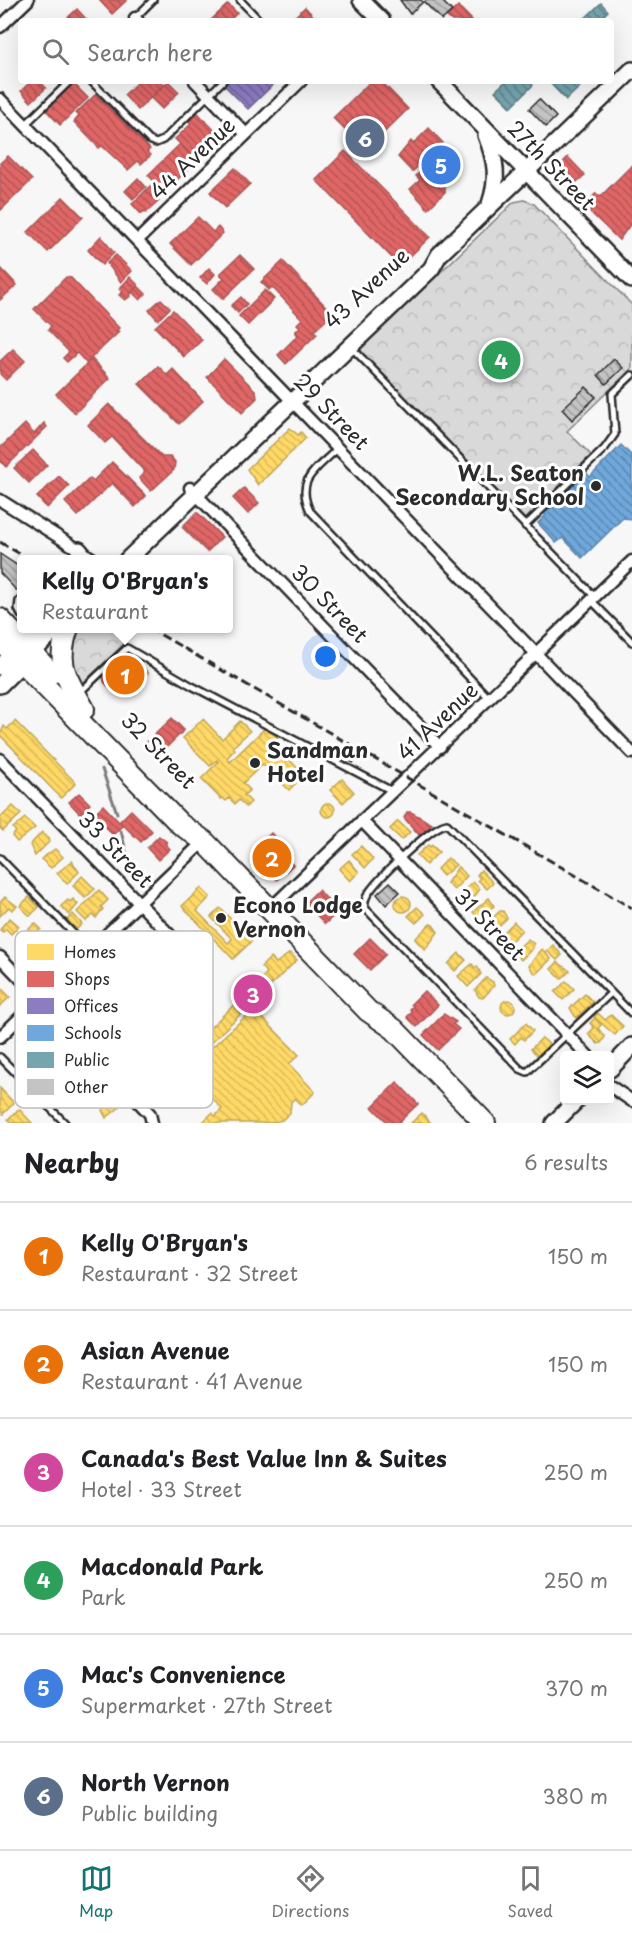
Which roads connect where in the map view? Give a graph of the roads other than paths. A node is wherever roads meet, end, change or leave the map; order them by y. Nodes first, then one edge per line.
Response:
1 (28, 0) edge
2 (153, 0) edge
3 (240, 0) edge
4 (361, 0) edge
5 (137, 18) edge
6 (257, 18) edge
7 (373, 18) edge
8 (0, 27) edge
9 (632, 70) edge
10 (67, 84) edge
11 (94, 84) edge
12 (198, 84) edge
13 (220, 84) edge
14 (299, 84) edge
15 (443, 84) edge
16 (208, 95) junction
17 (0, 99) edge
18 (25, 125) junction
19 (483, 127) junction
20 (246, 134) junction
21 (526, 171) junction
22 (489, 206) junction
23 (138, 240) junction
24 (439, 255) junction
25 (632, 280) edge
26 (350, 346) junction
27 (632, 375) edge
28 (290, 397) junction
29 (339, 448) junction
30 (193, 491) junction
31 (0, 500) edge
32 (525, 526) junction
33 (83, 555) edge
34 (120, 555) edge
35 (132, 555) edge
36 (631, 562) edge
37 (593, 599) junction
38 (0, 619) edge
39 (36, 633) edge
40 (49, 633) edge
41 (67, 633) edge
42 (632, 642) edge
43 (15, 654) edge
44 (536, 654) junction
45 (0, 685) edge
46 (490, 699) junction
47 (80, 702) junction
48 (440, 747) junction
49 (632, 753) edge
50 (0, 759) edge
51 (394, 792) junction
52 (362, 821) junction
53 (204, 841) junction
54 (0, 858) edge
55 (400, 861) junction
56 (140, 903) junction
57 (270, 909) junction
58 (71, 931) edge
59 (111, 931) edge
60 (167, 931) edge
61 (0, 957) edge
62 (15, 972) edge
63 (611, 993) junction
64 (368, 1011) junction
65 (632, 1014) edge
66 (15, 1023) edge
67 (568, 1035) junction
68 (0, 1037) edge
69 (632, 1046) edge
70 (583, 1051) edge
71 (0, 1057) edge
72 (614, 1064) edge
73 (15, 1072) edge
74 (614, 1089) edge
75 (632, 1101) edge
76 (573, 1105) edge
77 (50, 1108) edge
78 (144, 1108) edge
79 (65, 1123) edge
80 (152, 1123) edge
81 (467, 1123) edge
82 (485, 1123) edge
83 (554, 1123) edge

1 - 8 street
2 - 5 lane
3 - 6 lane
4 - 7 street
9 - 21 street
10 - 18 lane
11 - 16 lane
12 - 16 street
13 - 16 lane
14 - 20 street, 44 Avenue
15 - 19 street, 27th Street
16 - 20 street
17 - 18 street, 29 Street
18 - 23 street, 29 Street
19 - 21 street, 27th Street
19 - 22 street
20 - 23 street, 44 Avenue
21 - 22 street
21 - 25 street, 27th Street
22 - 24 street
23 - 28 street, 29 Street
24 - 26 street, 43 Avenue
24 - 28 street, 43 Avenue
26 - 28 street, 43 Avenue
26 - 32 lane
27 - 32 lane
28 - 29 street, 29 Street
28 - 30 street, 43 Avenue
29 - 44 street, 29 Street
29 - 46 lane
30 - 34 street, 43 Avenue
30 - 35 street, 43 Avenue
30 - 48 street, 30 Street
31 - 33 street
32 - 37 lane
36 - 37 street, 41 Avenue
37 - 42 lane
37 - 44 street, 41 Avenue
38 - 43 highway, 32 Street
39 - 43 street
40 - 43 street
41 - 47 highway
43 - 45 street
43 - 47 highway, 32 Street
43 - 53 highway, 32 Street
44 - 46 street, 41 Avenue
44 - 49 street, 29 Street
46 - 48 street, 41 Avenue
47 - 51 lane
47 - 53 highway, 32 Street
48 - 51 street, 41 Avenue
50 - 56 street, 33 Street
51 - 52 street, 41 Avenue
52 - 55 street, 31 Street
52 - 57 street, 41 Avenue
53 - 56 street
53 - 57 highway, 32 Street
54 - 58 lane
55 - 63 lane
55 - 67 street, 31 Street
55 - 67 lane
56 - 59 street
56 - 60 street, 33 Street
57 - 64 highway, 32 Street
61 - 62 street
63 - 65 lane
63 - 67 lane
64 - 81 highway, 32 Street
64 - 82 highway, 32 Street
66 - 68 street
67 - 70 street, 31 Street
69 - 72 street
71 - 73 lane
74 - 75 street
76 - 83 street
77 - 79 lane
78 - 80 street

